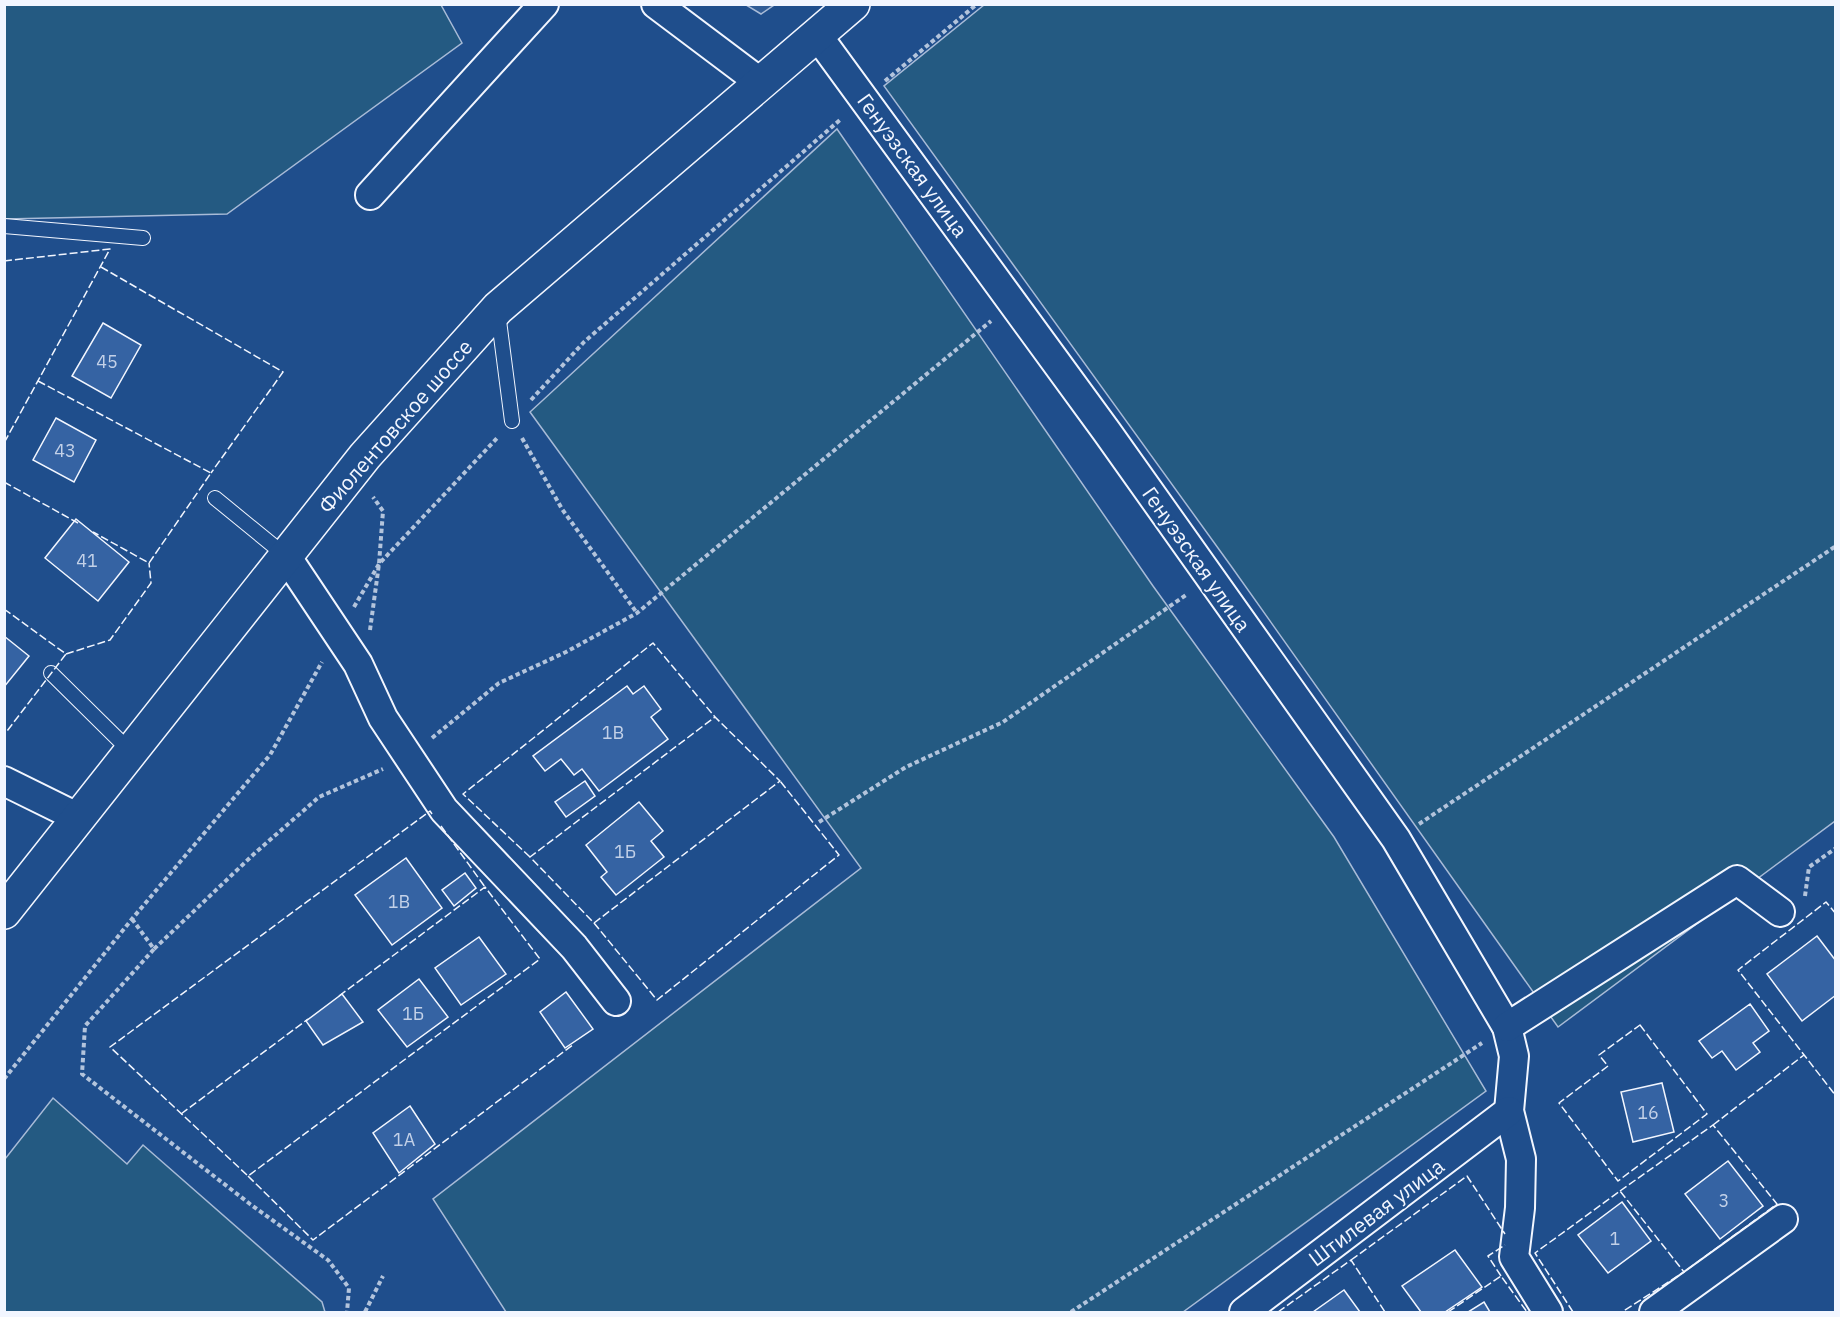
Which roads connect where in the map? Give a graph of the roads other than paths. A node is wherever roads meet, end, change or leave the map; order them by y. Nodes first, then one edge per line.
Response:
1 (544, 4) edge
2 (656, 4) edge
3 (853, 4) edge
4 (817, 35) junction
5 (762, 83) junction
6 (370, 195) dead end
7 (4, 226) edge
8 (143, 238) dead end
9 (498, 308) junction
10 (512, 421) road end
11 (215, 498) dead end
12 (286, 556) junction
13 (51, 673) dead end
14 (131, 752) junction
15 (4, 781) edge
16 (79, 818) junction
17 (4, 912) edge
18 (1780, 912) road end
19 (616, 1001) dead end
20 (1507, 1027) junction
21 (1509, 1112) junction
22 (1783, 1219) dead end
23 (1244, 1312) edge
24 (1548, 1312) edge
25 (1654, 1312) edge

1 - 6 street
2 - 5 street
3 - 4 main road, Фиолентовское шоссе
4 - 5 main road, Фиолентовское шоссе
4 - 20 street, Генуэзская улица
5 - 9 main road, Фиолентовское шоссе
7 - 8 lane
9 - 10 lane
9 - 12 main road, Фиолентовское шоссе
11 - 12 lane
12 - 14 main road, Фиолентовское шоссе
12 - 19 street
13 - 14 lane
14 - 16 main road, Фиолентовское шоссе
15 - 16 street
16 - 17 main road, Фиолентовское шоссе
18 - 20 street
20 - 21 street, Генуэзская улица
21 - 23 street, Штилевая улица
21 - 24 street, Генуэзская улица
22 - 25 street

